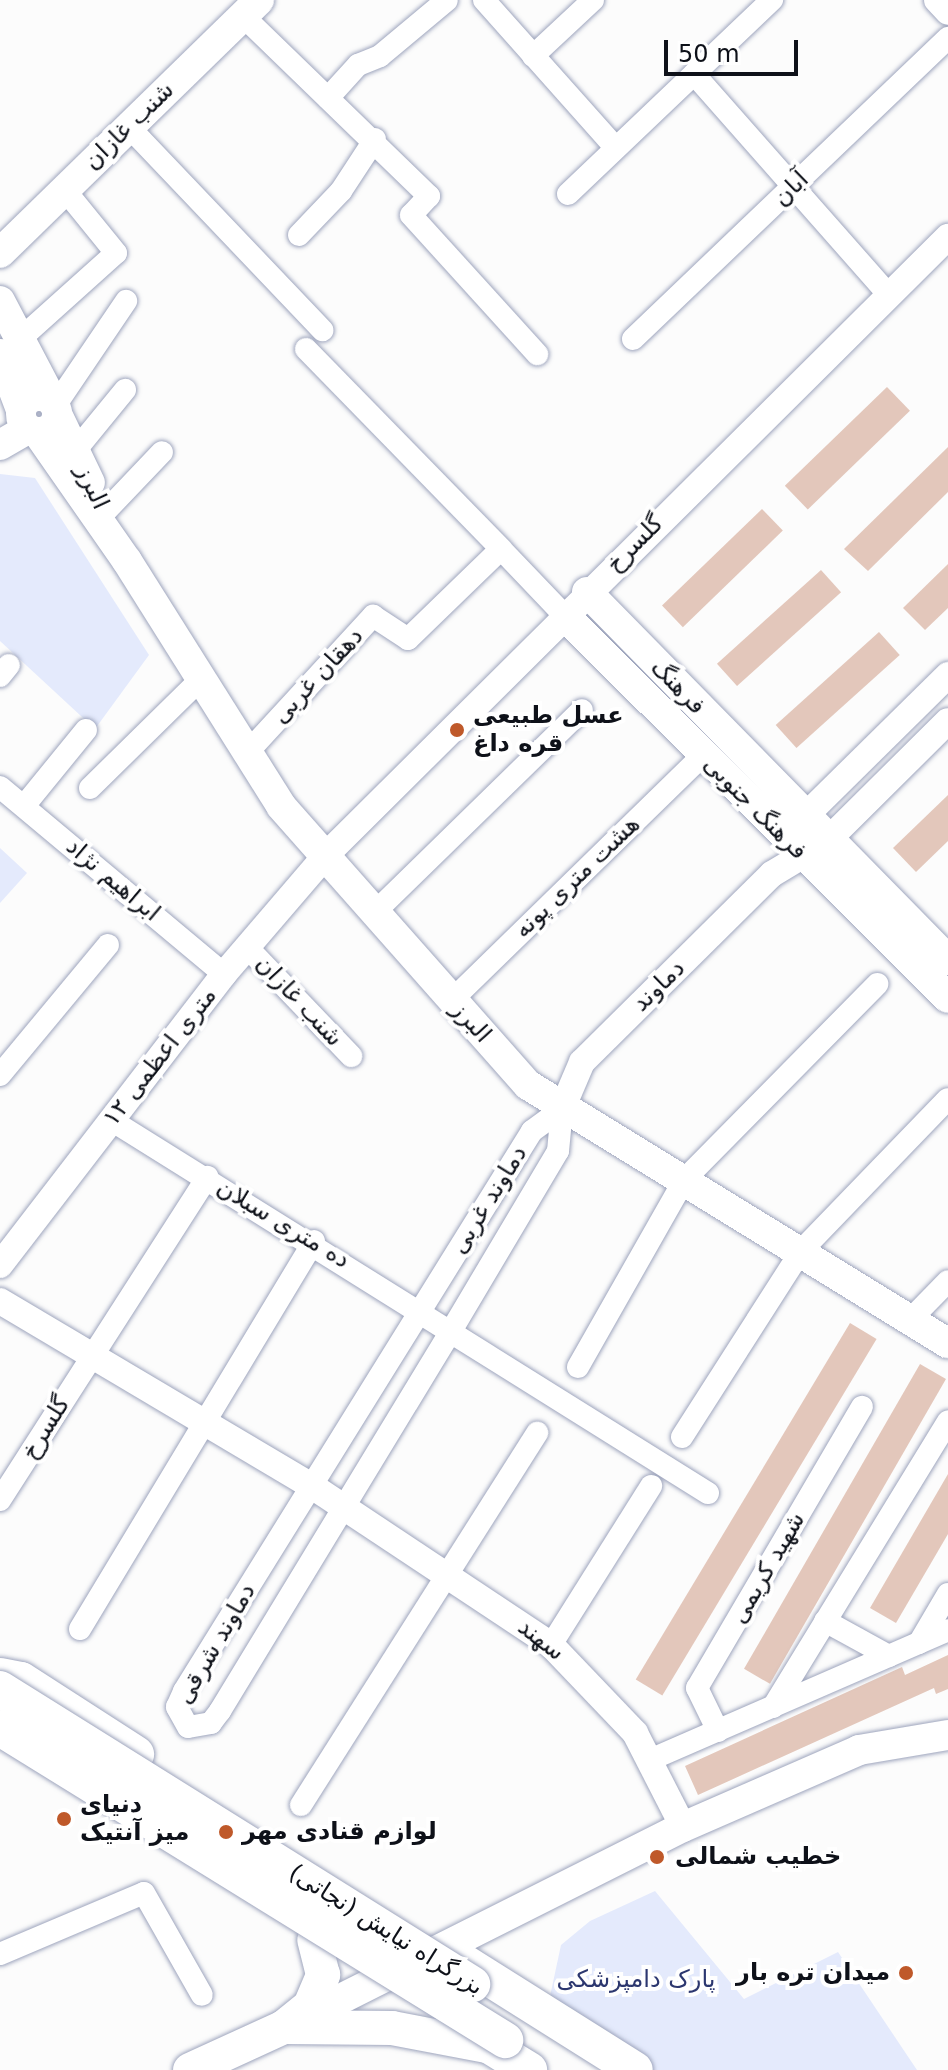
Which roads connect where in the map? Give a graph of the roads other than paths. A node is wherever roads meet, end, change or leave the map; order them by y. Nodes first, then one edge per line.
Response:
1 (447, 0) edge
2 (484, 0) edge
3 (593, 0) edge
4 (772, 0) edge
5 (937, 0) edge
6 (248, 6) edge
7 (948, 12) edge
8 (948, 38) edge
9 (533, 56) junction
10 (694, 74) junction
11 (328, 98) junction
12 (128, 126) junction
13 (375, 139) junction
14 (616, 148) junction
15 (793, 186) junction
16 (64, 189) junction
17 (568, 194) dead end
18 (299, 235) dead end
19 (948, 237) edge
20 (0, 253) edge
21 (888, 294) junction
22 (0, 301) edge
23 (126, 301) dead end
24 (322, 330) dead end
25 (633, 339) dead end
26 (9, 347) edge
27 (306, 349) dead end
28 (537, 354) dead end
29 (125, 390) dead end
30 (39, 416) junction
31 (0, 443) edge
32 (75, 451) junction
33 (162, 452) dead end
34 (104, 513) junction
35 (501, 549) junction
36 (127, 561) junction
37 (587, 592) junction
38 (564, 615) junction
39 (948, 675) edge
40 (199, 681) junction
41 (582, 710) dead end
42 (948, 721) edge
43 (86, 730) dead end
44 (246, 754) junction
45 (703, 755) junction
46 (0, 787) edge
47 (90, 788) dead end
48 (24, 806) junction
49 (805, 838) junction
50 (326, 855) junction
51 (375, 912) junction
52 (108, 945) dead end
53 (247, 947) junction
54 (948, 960) edge
55 (224, 974) junction
56 (877, 984) dead end
57 (948, 998) edge
58 (452, 1000) junction
59 (351, 1056) dead end
60 (0, 1075) edge
61 (948, 1099) edge
62 (562, 1109) junction
63 (111, 1120) junction
64 (207, 1177) junction
65 (685, 1179) junction
66 (314, 1241) junction
67 (801, 1251) junction
68 (4, 1253) edge
69 (948, 1281) edge
70 (0, 1301) edge
71 (422, 1310) junction
72 (910, 1320) junction
73 (451, 1331) junction
74 (948, 1343) edge
75 (91, 1356) junction
76 (578, 1367) dead end
77 (862, 1407) dead end
78 (948, 1421) edge
79 (206, 1423) junction
80 (537, 1433) dead end
81 (682, 1437) dead end
82 (312, 1486) junction
83 (651, 1486) dead end
84 (708, 1493) dead end
85 (0, 1500) edge
86 (344, 1507) junction
87 (448, 1573) junction
88 (948, 1594) edge
89 (825, 1621) junction
90 (80, 1629) dead end
91 (948, 1630) edge
92 (919, 1643) junction
93 (551, 1645) junction
94 (889, 1656) junction
95 (0, 1676) edge
96 (0, 1689) edge
97 (773, 1707) junction
98 (0, 1728) edge
99 (718, 1731) junction
100 (948, 1735) edge
101 (0, 1743) edge
102 (652, 1759) junction
103 (301, 1805) dead end
104 (683, 1827) junction
105 (299, 1858) junction
106 (272, 1914) junction
107 (314, 1940) junction
108 (441, 1948) junction
109 (0, 1954) edge
110 (381, 1979) junction
111 (202, 1995) dead end
112 (424, 2005) junction
113 (284, 2027) junction
114 (392, 2028) junction
115 (492, 2047) junction
116 (190, 2070) edge
117 (529, 2070) edge
118 (553, 2070) edge
119 (608, 2070) edge
120 (635, 2070) edge

1 - 11 street
2 - 9 street
3 - 9 street
4 - 10 street
5 - 7 street
6 - 11 street
6 - 12 main road, شنب غازان
8 - 15 street, آبان
9 - 14 street
10 - 14 street
10 - 15 street
11 - 13 street
12 - 16 main road, شنب غازان
12 - 24 street
13 - 18 street
13 - 28 street
14 - 17 street
15 - 21 street
15 - 25 street, آبان
16 - 20 main road, شنب غازان
16 - 26 street
19 - 21 street, گلسرخ
21 - 37 street, گلسرخ
22 - 26 main road, البرز
23 - 30 street
26 - 30 main road, البرز
27 - 35 street
29 - 32 street
30 - 31 main road
30 - 32 main road, البرز
30 - 36 main road, البرز
32 - 34 main road, البرز
33 - 34 street
34 - 36 main road, البرز
35 - 38 street
35 - 44 street, دهقان غربی
36 - 40 main road, البرز
37 - 38 street, گلسرخ
37 - 49 main road, فرهنگ
38 - 45 main road, فرهنگ جنوبی
38 - 50 street, گلسرخ
39 - 49 street
40 - 44 main road, البرز
40 - 47 street
41 - 51 street
42 - 49 street
43 - 48 street
44 - 50 main road, البرز
45 - 49 main road, فرهنگ جنوبی
45 - 58 street, هشت متری پونه
46 - 48 street, ابراهیم نژاد
48 - 55 street, ابراهیم نژاد
49 - 54 main road, فرهنگ
49 - 57 main road, فرهنگ جنوبی
49 - 62 street, دماوند
50 - 51 main road, البرز
50 - 53 street, ۱۲ متری اعظمی
51 - 58 main road, البرز
52 - 60 street
53 - 55 street, ۱۲ متری اعظمی
53 - 59 street, شنب غازان
55 - 63 street, ۱۲ متری اعظمی
56 - 65 street
58 - 62 main road, البرز
61 - 67 street
62 - 65 main road, البرز
62 - 71 street, دماوند غربی
62 - 73 street, دماوند غربی
63 - 64 street, ده متری سبلان
63 - 68 street, ۱۲ متری اعظمی
64 - 66 street, ده متری سبلان
64 - 75 street, گلسرخ
65 - 67 main road, البرز
65 - 76 street
66 - 71 street, ده متری سبلان
66 - 79 street
67 - 72 main road, البرز
67 - 81 street
69 - 72 street
70 - 75 street
71 - 73 street, ده متری سبلان
71 - 82 street, دماوند غربی
72 - 74 main road, البرز
73 - 84 street, ده متری سبلان
73 - 86 street, دماوند غربی
75 - 79 street
75 - 85 street, گلسرخ
77 - 99 street, شهید کریمی
78 - 89 street
79 - 82 street
79 - 90 street
80 - 87 street
82 - 86 street, سهند
82 - 86 street, دماوند شرقی
83 - 93 street
86 - 87 street, سهند
87 - 93 street, سهند
87 - 103 street
88 - 92 street
89 - 94 street
89 - 97 street
91 - 92 street
92 - 94 street
93 - 102 street, سهند
94 - 97 street
95 - 105 highway
96 - 119 highway, بزرگراه نیایش (نجاتی), bridge
97 - 99 street
98 - 118 highway, بزرگراه نیایش (نجاتی), bridge
99 - 102 street
100 - 104 main road
101 - 106 highway
102 - 104 street, سهند
104 - 108 main road
105 - 106 highway
105 - 108 highway
106 - 107 highway
107 - 110 highway
107 - 113 main road
108 - 110 main road
108 - 112 main road
108 - 120 highway
109 - 111 street
110 - 112 highway
110 - 113 main road
112 - 114 main road
112 - 115 highway
113 - 114 main road
113 - 116 main road
114 - 115 main road
115 - 117 highway

